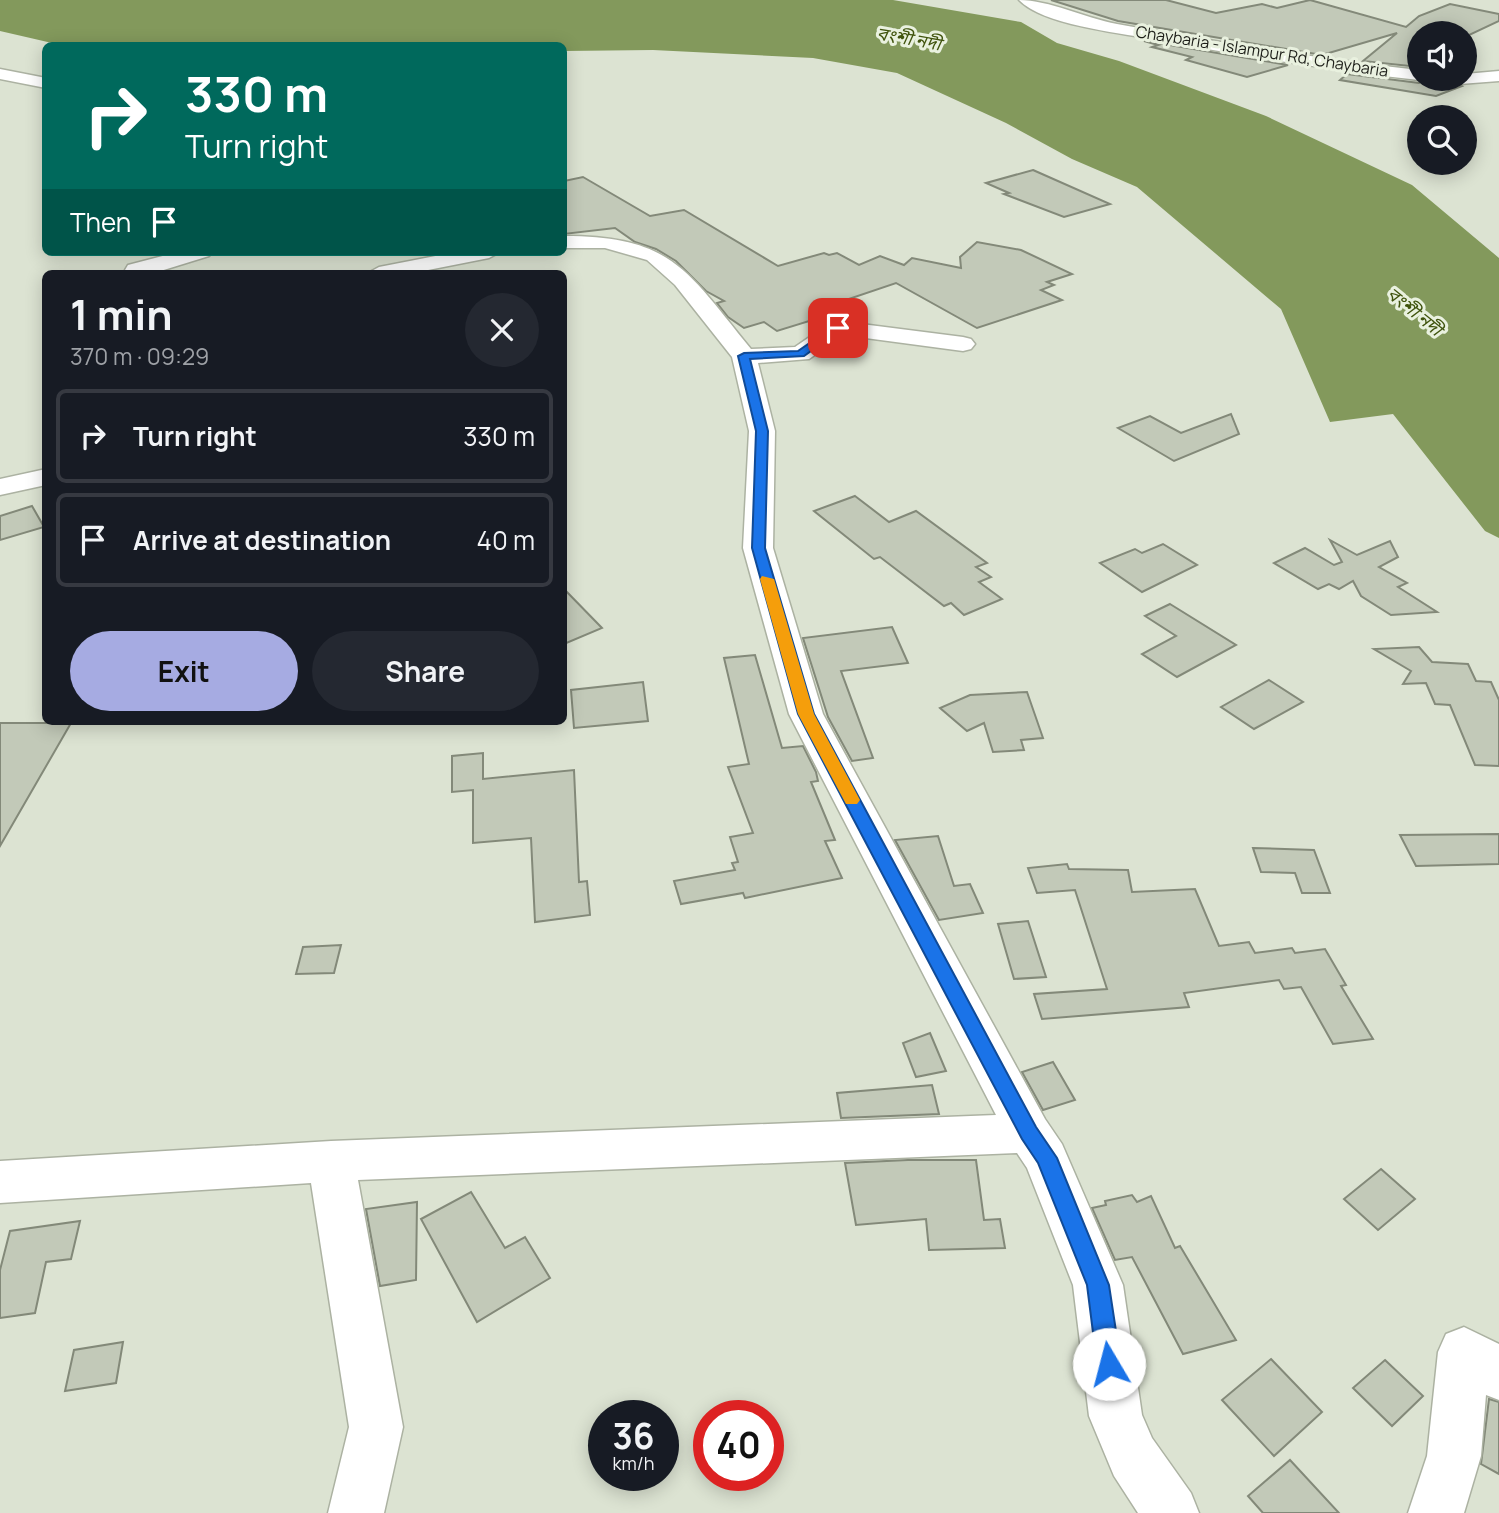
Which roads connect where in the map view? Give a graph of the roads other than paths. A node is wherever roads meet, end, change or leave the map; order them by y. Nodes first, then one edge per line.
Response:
1 (1026, 0) edge
2 (1407, 73) edge
3 (0, 74) edge
4 (1499, 76) edge
5 (1477, 78) edge
6 (42, 82) edge
7 (567, 242) edge
8 (187, 256) edge
9 (468, 256) edge
10 (136, 270) edge
11 (395, 270) edge
12 (963, 344) dead end
13 (744, 356) junction
14 (42, 478) edge
15 (0, 487) edge
16 (1029, 1133) junction
17 (331, 1161) junction
18 (0, 1182) edge
19 (1499, 1374) edge
20 (356, 1513) edge
21 (1171, 1513) edge
22 (1436, 1513) edge

1 - 2 street, Chaybaria - Islampur Rd, Chaybaria
3 - 6 street
4 - 5 street
7 - 13 street
8 - 10 street
9 - 11 street
12 - 13 street
13 - 16 street
14 - 15 street
16 - 17 street
16 - 21 street
17 - 18 street
17 - 20 street
19 - 22 street

